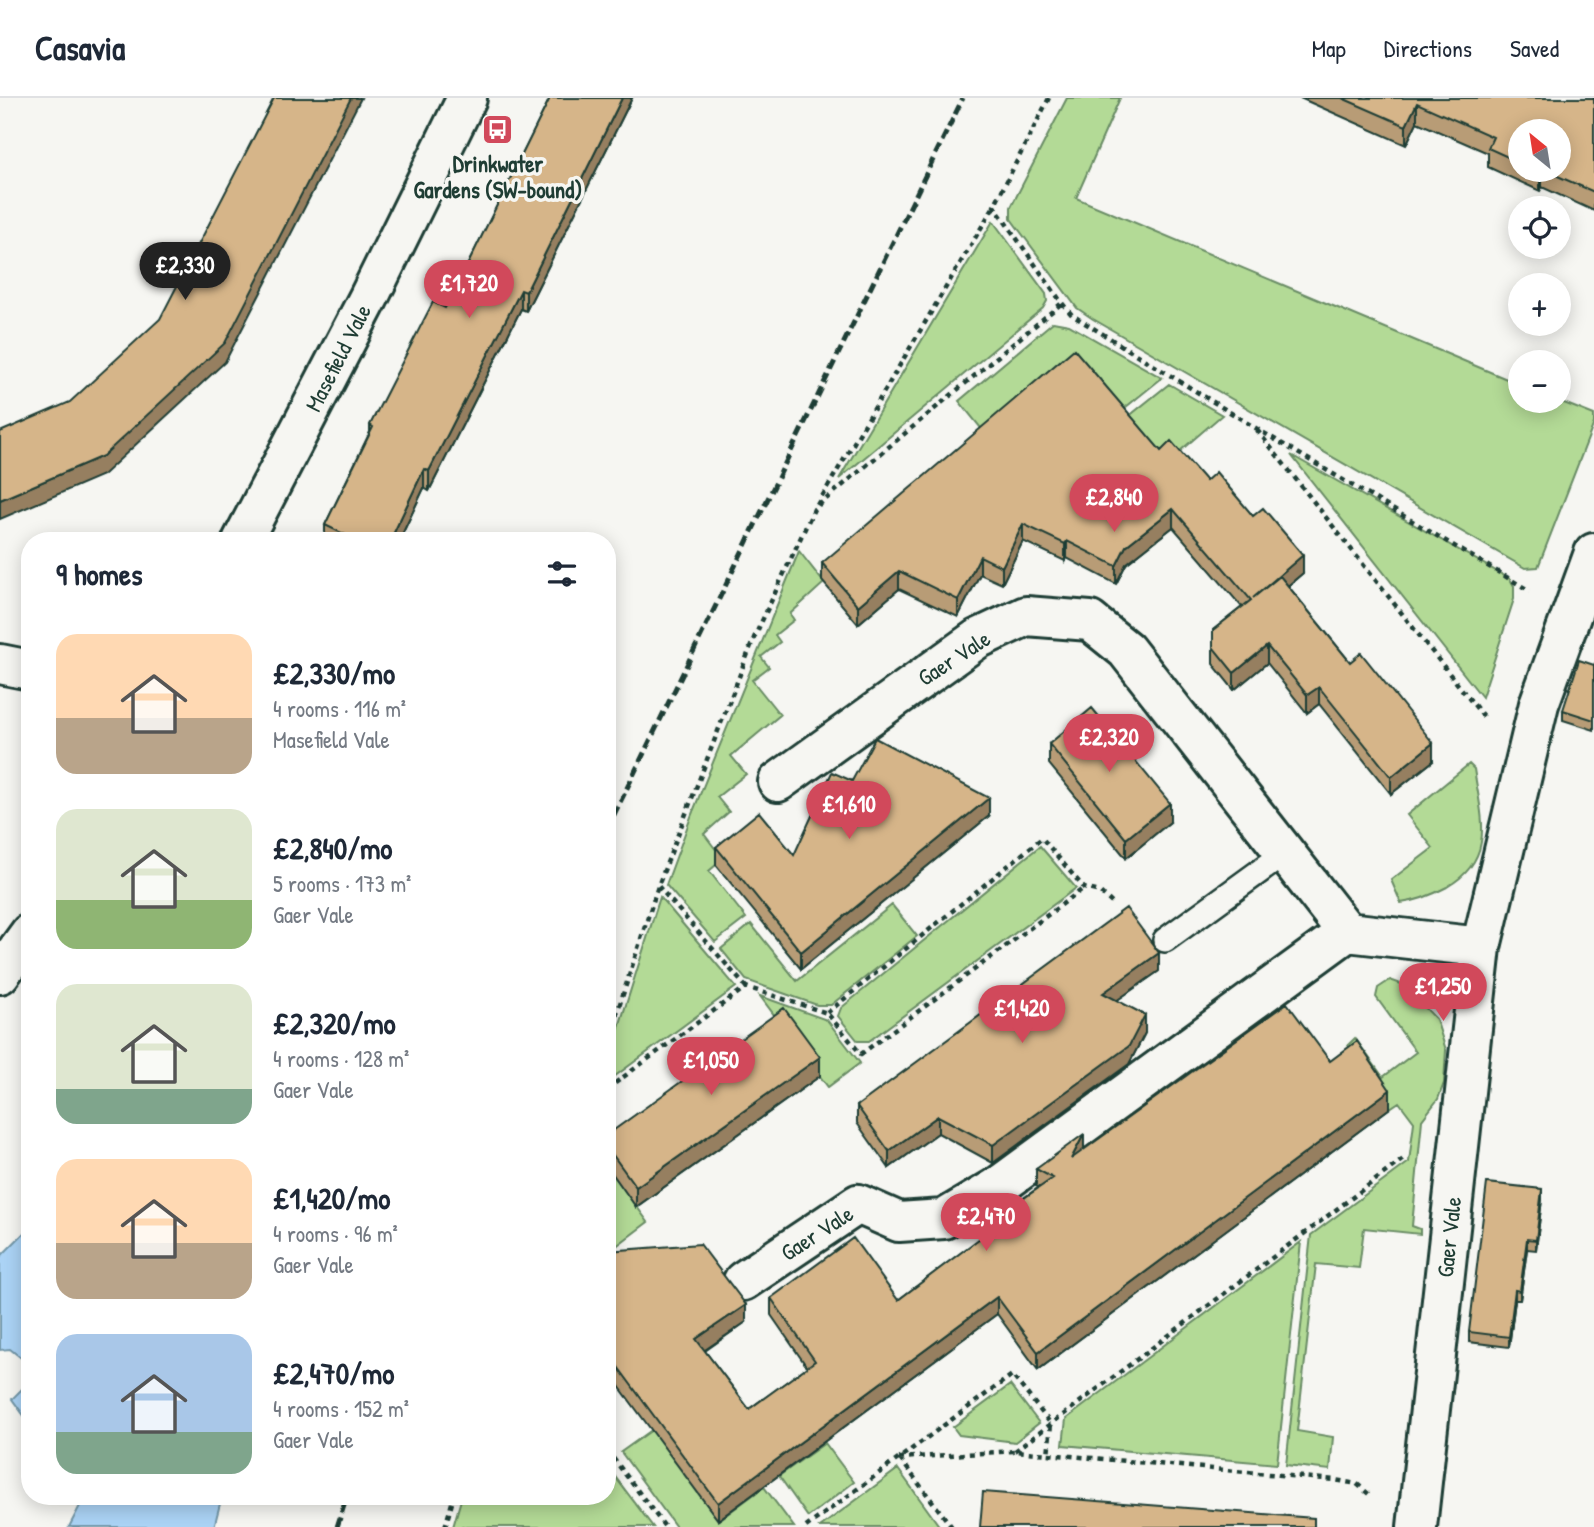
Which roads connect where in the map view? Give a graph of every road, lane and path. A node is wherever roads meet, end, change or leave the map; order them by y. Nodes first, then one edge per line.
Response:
1 (467, 98) edge
2 (1049, 98) edge
3 (994, 206) junction
4 (1062, 303) junction
5 (1254, 427) junction
6 (814, 509) junction
7 (247, 532) edge
8 (1594, 554) edge
9 (1572, 615) junction
10 (0, 664) edge
11 (21, 668) edge
12 (1524, 767) junction
13 (778, 782) dead end
14 (1285, 853) junction
15 (658, 886) junction
16 (1084, 888) junction
17 (1114, 905) dead end
18 (1347, 932) junction
19 (1165, 940) dead end
20 (21, 945) edge
21 (1481, 947) junction
22 (0, 974) edge
23 (746, 987) junction
24 (827, 1013) junction
25 (616, 1016) edge
26 (616, 1081) edge
27 (1406, 1157) dead end
28 (743, 1281) dead end
29 (1051, 1424) junction
30 (1015, 1451) junction
31 (1048, 1455) junction
32 (900, 1458) junction
33 (616, 1462) edge
34 (1377, 1504) dead end
35 (451, 1505) edge
36 (1417, 1524) edge
37 (445, 1527) edge
38 (665, 1527) edge
39 (806, 1527) edge
40 (952, 1527) edge

1 - 7 street, Masefield Vale
2 - 3 path
3 - 4 path
3 - 6 path
4 - 5 path
4 - 6 path
5 - 9 path
5 - 12 path
6 - 15 path
8 - 9 street, Gaer Vale
9 - 12 street, Gaer Vale
10 - 11 street
12 - 21 street, Gaer Vale
13 - 14 street, Gaer Vale
14 - 18 street, Gaer Vale
14 - 19 lane
15 - 23 path
15 - 25 path
16 - 17 path
16 - 24 path
16 - 24 path
18 - 21 street
18 - 28 street, Gaer Vale
20 - 22 street
21 - 36 street, Gaer Vale
23 - 24 path
23 - 26 path
27 - 29 path
29 - 30 path
29 - 31 path
29 - 32 path
30 - 31 path
30 - 32 path
31 - 34 path
32 - 39 path
32 - 40 path
33 - 38 path
35 - 37 path

